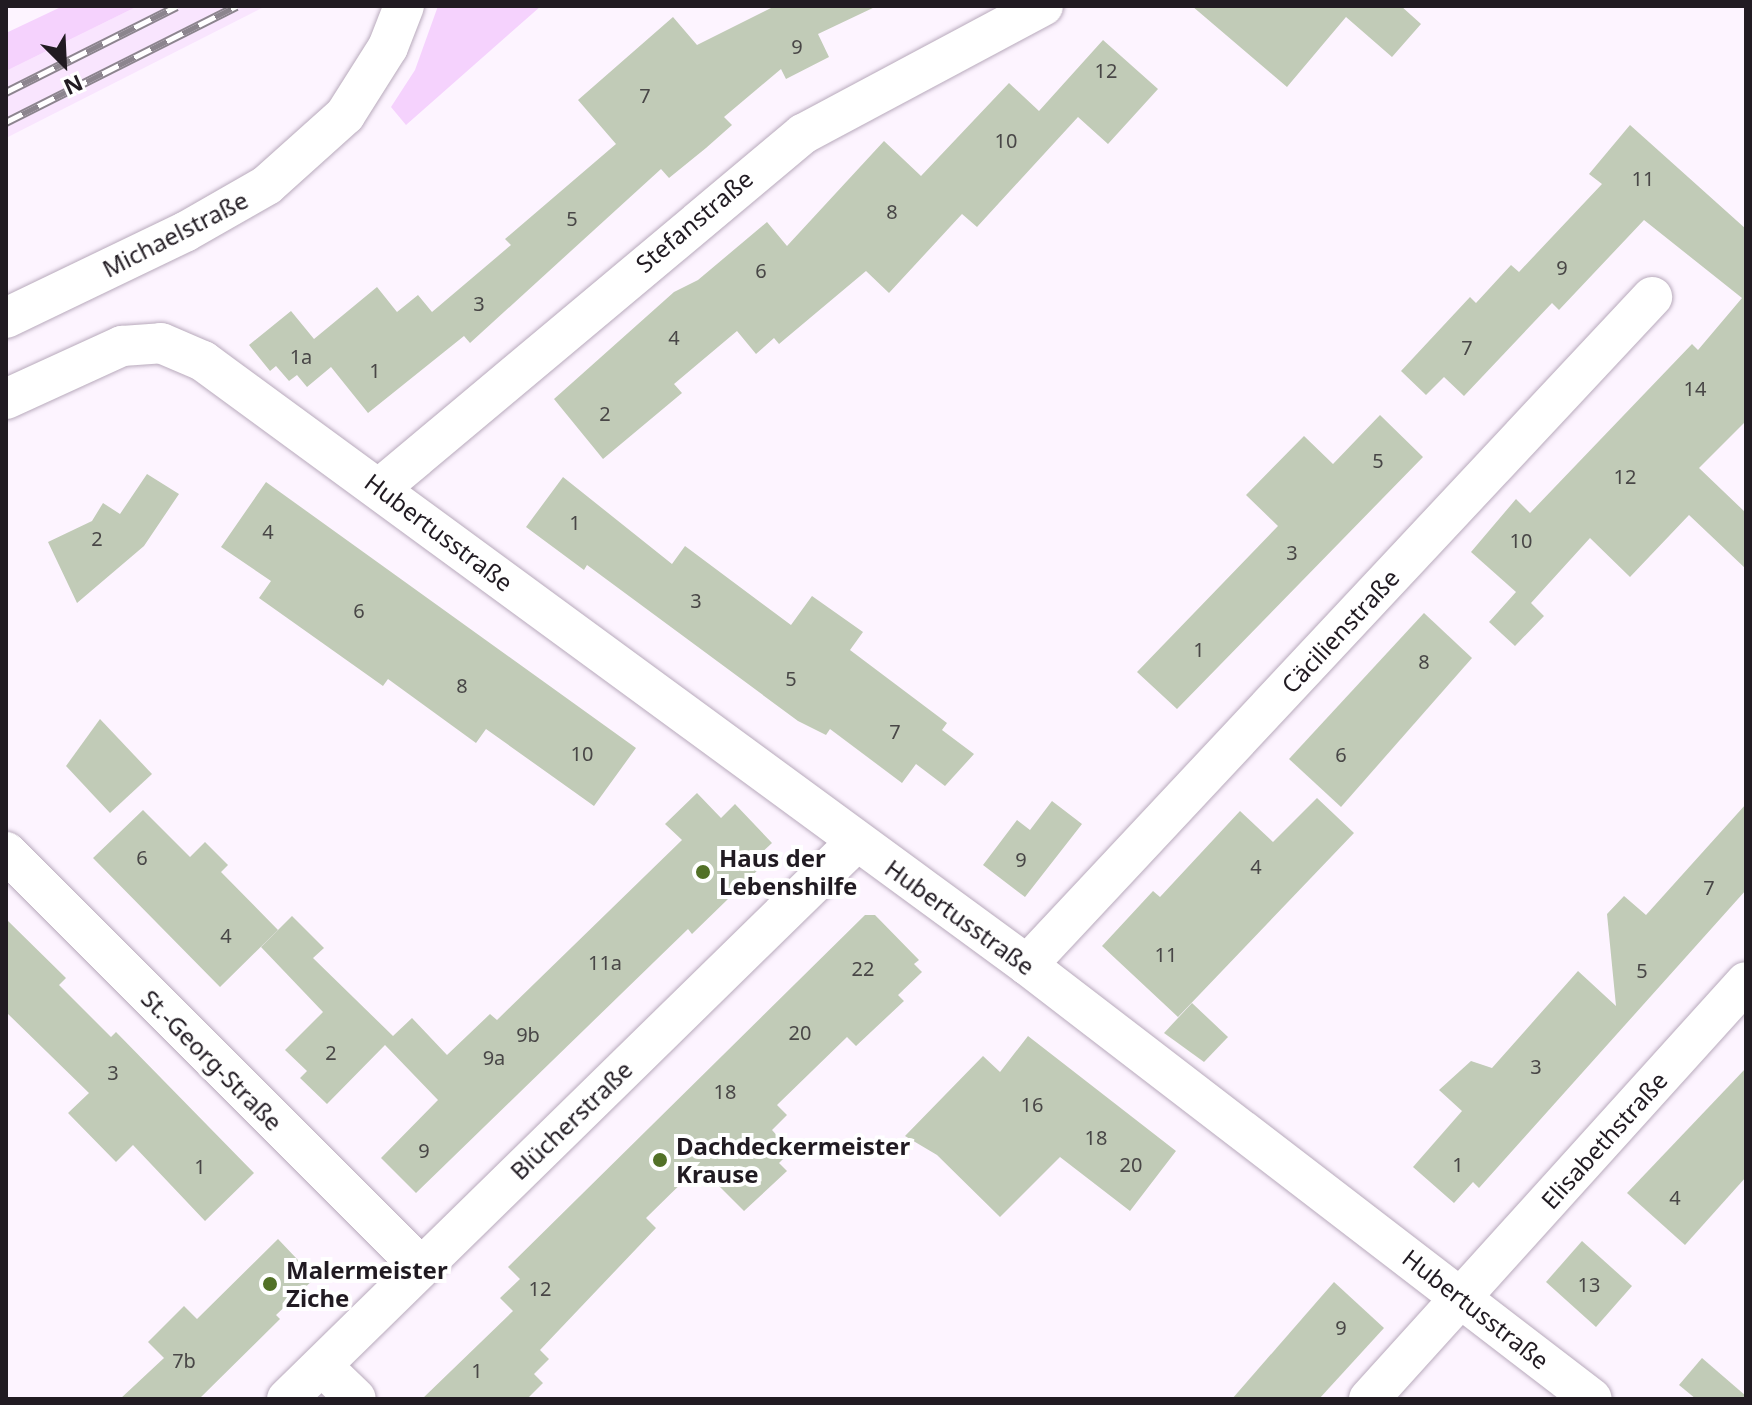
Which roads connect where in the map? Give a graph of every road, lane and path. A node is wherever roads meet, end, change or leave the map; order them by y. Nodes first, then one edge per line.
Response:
1 (404, 6) edge
2 (1043, 6) edge
3 (1652, 297) dead end
4 (6, 318) edge
5 (6, 399) edge
6 (380, 488) junction
7 (856, 842) junction
8 (6, 852) edge
9 (1027, 965) junction
10 (1746, 982) edge
11 (420, 1266) junction
12 (1462, 1297) junction
13 (322, 1366) junction
14 (287, 1399) edge
15 (356, 1399) edge
16 (1369, 1399) edge
17 (1592, 1399) edge

1 - 4 street, Michaelstraße
2 - 6 street, Stefanstraße
3 - 9 street, Cäcilienstraße
5 - 6 street, Hubertusstraße
6 - 7 street, Hubertusstraße
7 - 9 street, Hubertusstraße
7 - 11 street, Blücherstraße
8 - 11 street, St.-Georg-Straße
9 - 12 street, Hubertusstraße
10 - 12 street, Elisabethstraße
11 - 13 street, Blücherstraße
12 - 16 street, Elisabethstraße
12 - 17 street, Hubertusstraße
13 - 14 street, Blücherstraße
13 - 15 street

